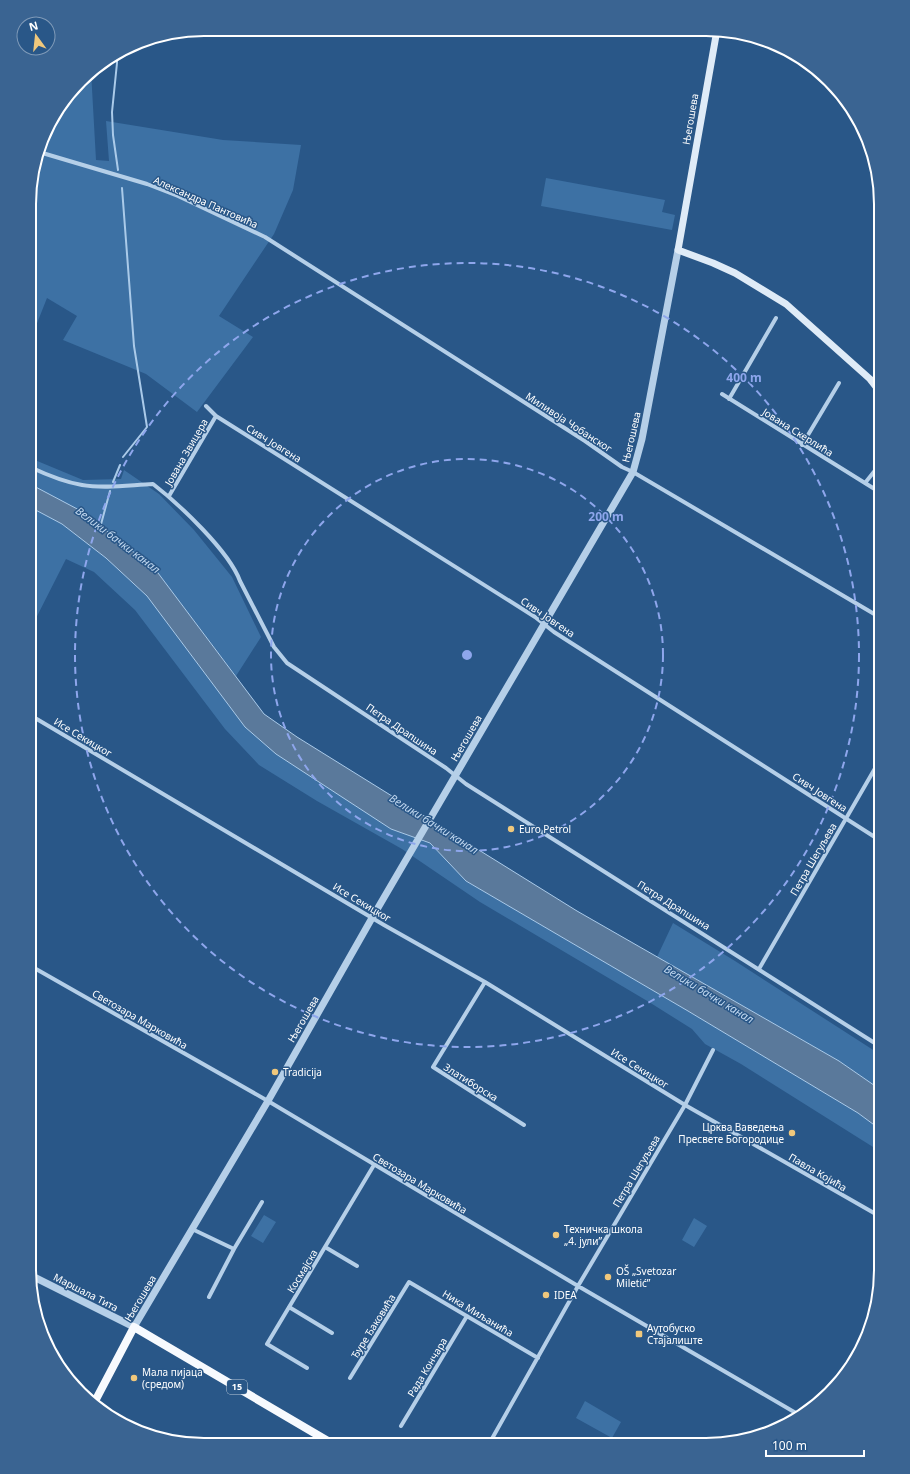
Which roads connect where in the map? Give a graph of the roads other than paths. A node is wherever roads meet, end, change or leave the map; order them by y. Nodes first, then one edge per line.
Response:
1 (716, 36) edge
2 (44, 153) edge
3 (274, 242) joint
4 (678, 250) junction
5 (776, 318) dead end
6 (839, 383) dead end
7 (874, 384) edge
8 (722, 394) dead end
9 (729, 399) junction
10 (206, 406) dead end
11 (216, 416) junction
12 (802, 445) junction
13 (36, 469) edge
14 (633, 472) junction
15 (874, 473) edge
16 (866, 484) junction
17 (874, 489) edge
18 (169, 496) junction
19 (874, 614) edge
20 (544, 624) junction
21 (36, 719) edge
22 (874, 770) edge
23 (455, 776) junction
24 (846, 818) junction
25 (874, 836) edge
26 (372, 918) junction
27 (759, 969) junction
28 (36, 970) edge
29 (485, 982) junction
30 (874, 1043) edge
31 (713, 1050) dead end
32 (268, 1101) junction
33 (685, 1105) junction
34 (524, 1125) dead end
35 (374, 1165) junction
36 (262, 1202) dead end
37 (874, 1213) edge
38 (192, 1229) junction
39 (325, 1247) junction
40 (234, 1249) junction
41 (357, 1266) dead end
42 (36, 1278) edge
43 (409, 1282) joint
44 (578, 1286) junction
45 (209, 1298) dead end
46 (289, 1307) junction
47 (468, 1316) junction
48 (134, 1327) junction
49 (332, 1333) dead end
50 (538, 1358) junction
51 (307, 1368) dead end
52 (350, 1378) dead end
53 (96, 1399) edge
54 (795, 1413) edge
55 (401, 1426) dead end
56 (323, 1438) edge
57 (492, 1438) edge

1 - 4 main road, Његошева
2 - 3 street, Александра Пантовића
3 - 14 street, Миливоја Чобанског
4 - 7 main road
4 - 14 street, Његошева
5 - 9 street
6 - 12 street
8 - 9 street, Јована Скерлића
9 - 12 street, Јована Скерлића
10 - 11 street, Сивч Јовгена
11 - 18 street, Јована Звицера
11 - 20 street, Сивч Јовгена
12 - 16 street, Јована Скерлића
13 - 18 street, Петра Драпшина
14 - 19 street, Миливоја Чобанског
14 - 20 street, Његошева
15 - 16 street
16 - 17 street, Јована Скерлића
18 - 23 street, Петра Драпшина
20 - 23 street, Његошева
20 - 24 street, Сивч Јовгена
21 - 26 street, Исе Секицког
22 - 24 street, Петра Шегуљева
23 - 26 street, Његошева
23 - 27 street, Петра Драпшина
24 - 25 street, Сивч Јовгена
24 - 27 street, Петра Шегуљева
26 - 29 street, Исе Секицког
26 - 32 street, Његошева
27 - 30 street, Петра Драпшина
28 - 32 street, Светозара Марковића
29 - 33 street, Исе Секицког
29 - 34 street, Златиборска
31 - 33 street, Петра Шегуљева
32 - 35 street, Светозара Марковића
32 - 38 street, Његошева
33 - 37 street, Павла Којића
33 - 44 street, Петра Шегуљева
35 - 39 street, Космајска
35 - 44 street, Светозара Марковића
36 - 40 street
38 - 40 street
38 - 48 street, Његошева
39 - 41 street
39 - 46 street, Космајска
40 - 45 street
42 - 48 street, Маршала Тита
43 - 47 street, Ника Миљанића
43 - 52 street, Ђуре Ђаковића
44 - 50 street, Петра Шегуљева
44 - 54 street, Светозара Марковића
46 - 49 street
46 - 51 street, Космајска
47 - 50 street, Ника Миљанића
47 - 55 street, Рада Кончара
48 - 53 main road, Његошева
48 - 56 main road, 15
50 - 57 street, Петра Шегуљева

